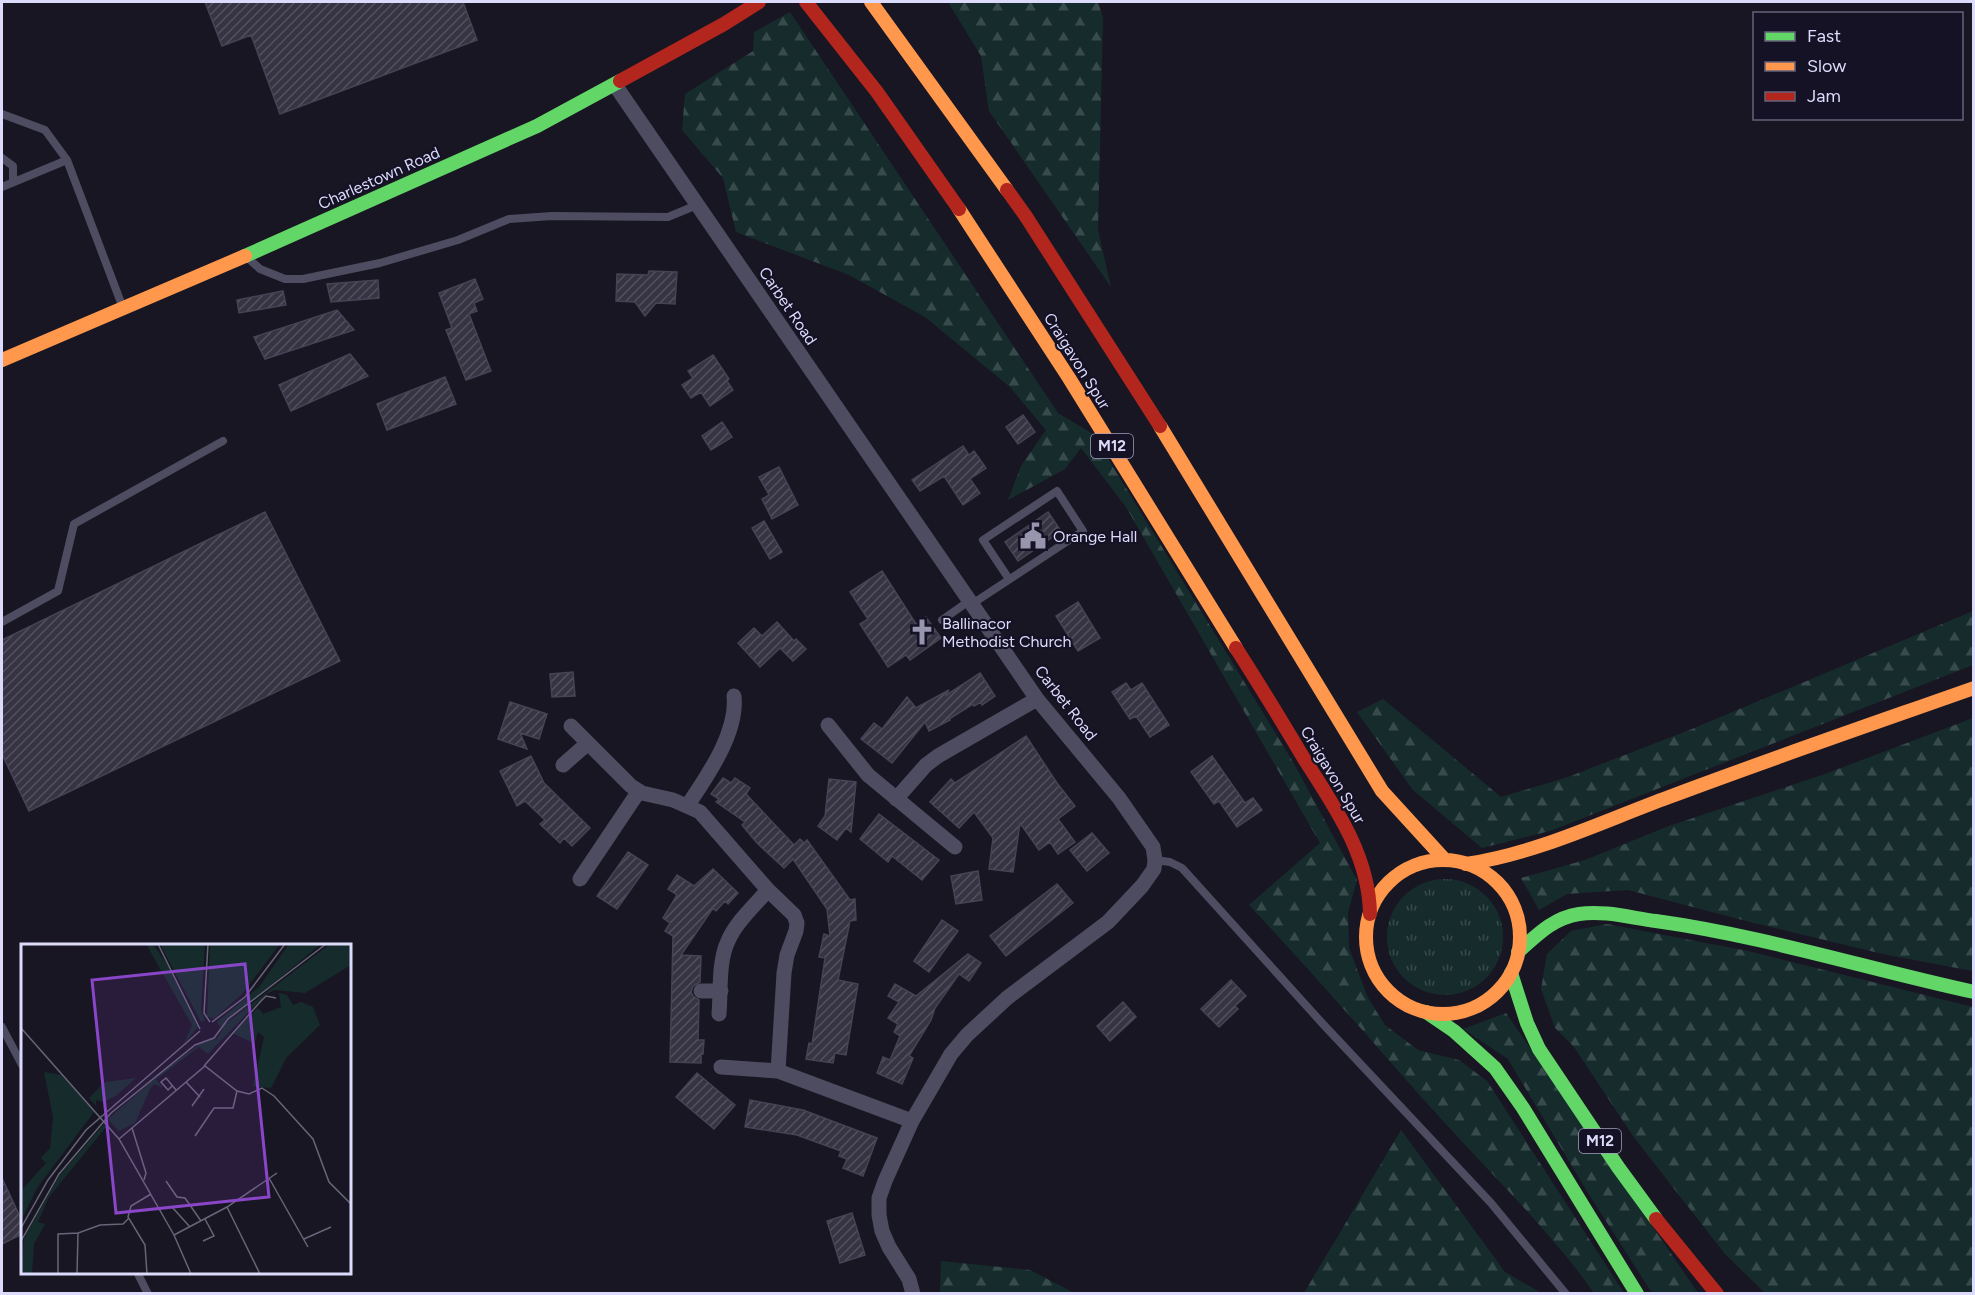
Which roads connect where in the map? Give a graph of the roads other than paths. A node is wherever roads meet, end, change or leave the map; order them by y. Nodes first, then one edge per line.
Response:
1 (759, 2) edge
2 (806, 2) edge
3 (872, 2) edge
4 (615, 85) junction
5 (2, 114) edge
6 (2, 158) edge
7 (67, 160) junction
8 (13, 182) junction
9 (2, 187) edge
10 (697, 205) junction
11 (245, 256) junction
12 (123, 308) junction
13 (2, 360) edge
14 (223, 441) dead end
15 (1009, 579) junction
16 (970, 603) junction
17 (942, 620) dead end
18 (2, 622) edge
19 (1974, 688) edge
20 (734, 696) dead end
21 (1036, 699) junction
22 (828, 725) dead end
23 (571, 726) dead end
24 (588, 743) junction
25 (563, 765) dead end
26 (639, 791) junction
27 (896, 800) junction
28 (687, 805) junction
29 (955, 847) dead end
30 (1155, 860) junction
31 (1445, 860) junction
32 (1466, 864) junction
33 (580, 879) dead end
34 (768, 890) junction
35 (1370, 914) junction
36 (1518, 952) junction
37 (1511, 973) junction
38 (701, 991) dead end
39 (721, 991) junction
40 (1974, 992) edge
41 (1426, 1012) junction
42 (719, 1014) dead end
43 (2, 1027) edge
44 (21, 1063) edge
45 (721, 1067) dead end
46 (778, 1071) junction
47 (912, 1121) junction
48 (138, 1274) edge
49 (148, 1293) edge
50 (914, 1293) edge
51 (1566, 1293) edge
52 (1637, 1293) edge
53 (1717, 1293) edge

1 - 4 main road, Charlestown Road
2 - 35 main road, Craigavon Spur / M12
3 - 31 main road, Craigavon Spur
4 - 10 street, Carbet Road
4 - 11 main road, Charlestown Road
5 - 7 lane
6 - 8 lane
7 - 8 lane
7 - 12 lane
8 - 9 lane
10 - 11 lane
10 - 16 street, Carbet Road
11 - 12 main road, Charlestown Road
12 - 13 main road, Charlestown Road
14 - 18 lane
15 - 15 lane
15 - 16 lane
16 - 17 lane
16 - 21 street, Carbet Road
19 - 32 main road
20 - 28 street
21 - 27 street
21 - 30 street, Carbet Road
22 - 27 street
23 - 24 street
24 - 25 street
24 - 26 street
26 - 28 street
26 - 33 street
27 - 29 street
28 - 34 street
30 - 47 street
30 - 51 lane
31 - 32 main road, M12
31 - 35 main road, M12
32 - 36 main road, M12
34 - 39 street
34 - 46 street
35 - 41 main road, M12
36 - 37 main road, M12
36 - 40 main road
37 - 41 main road, M12
37 - 53 main road, M12
38 - 39 street
39 - 42 street
41 - 52 main road, M12
43 - 44 lane
45 - 46 street
46 - 47 street
47 - 50 street
48 - 49 lane

